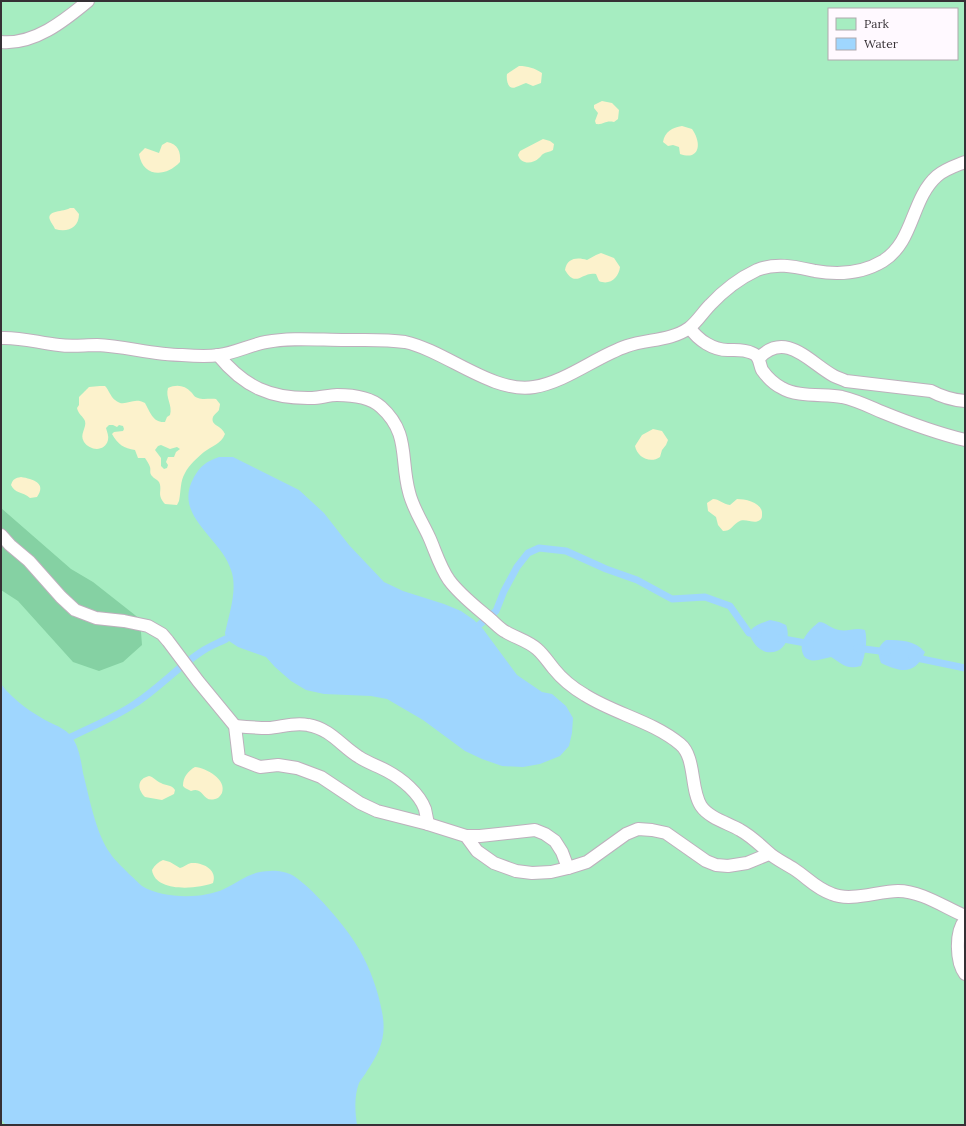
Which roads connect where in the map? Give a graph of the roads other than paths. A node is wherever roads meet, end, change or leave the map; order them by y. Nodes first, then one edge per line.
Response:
1 (88, 1) edge
2 (1, 42) edge
3 (965, 162) edge
4 (690, 328) junction
5 (1, 338) edge
6 (218, 355) junction
7 (759, 358) junction
8 (965, 401) edge
9 (965, 440) edge
10 (1, 535) edge
11 (235, 726) junction
12 (428, 824) junction
13 (466, 836) junction
14 (769, 854) junction
15 (568, 868) junction
16 (965, 916) edge
17 (965, 920) edge
18 (965, 974) edge

1 - 2 lane
3 - 4 lane
4 - 6 lane
4 - 7 lane
5 - 6 lane
6 - 14 lane
7 - 8 lane
7 - 9 lane
10 - 11 lane
11 - 12 lane
11 - 12 lane
12 - 13 lane
13 - 15 lane
13 - 15 lane
14 - 15 lane
14 - 16 lane
17 - 18 lane

